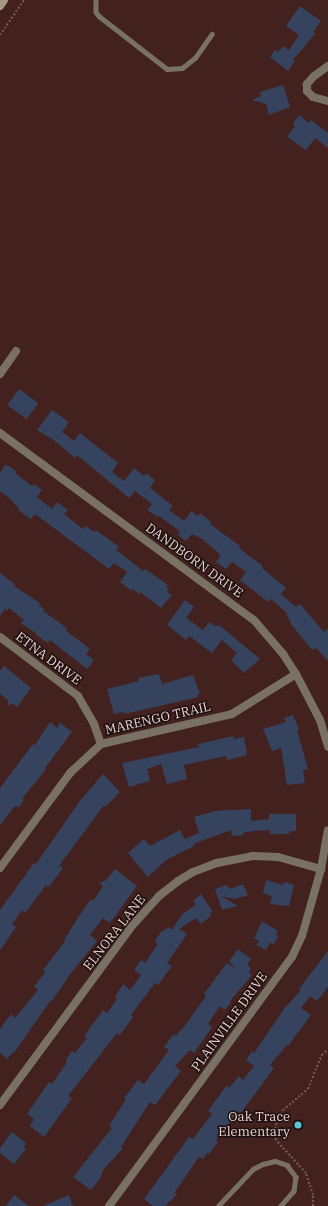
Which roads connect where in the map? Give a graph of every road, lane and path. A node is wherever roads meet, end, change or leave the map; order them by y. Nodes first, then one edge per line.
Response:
1 (4, 0) edge
2 (24, 0) edge
3 (96, 0) edge
4 (0, 6) edge
5 (0, 34) edge
6 (212, 34) dead end
7 (328, 66) edge
8 (328, 101) edge
9 (16, 351) dead end
10 (0, 374) edge
11 (0, 433) edge
12 (0, 638) edge
13 (296, 674) junction
14 (101, 744) junction
15 (328, 746) edge
16 (328, 831) edge
17 (0, 868) edge
18 (321, 869) junction
19 (328, 1049) edge
20 (0, 1105) edge
21 (109, 1206) edge
22 (218, 1206) edge
23 (281, 1206) edge
24 (313, 1206) edge

1 - 4 street
2 - 5 path
3 - 6 lane
7 - 8 street
9 - 10 street
11 - 13 street, DANDBORN DRIVE
12 - 14 street, ETNA DRIVE
13 - 14 street, MARENGO TRAIL
13 - 15 street, DANDBORN DRIVE
14 - 17 street, MARENGO TRAIL
16 - 18 street, PLAINVILLE DRIVE
18 - 20 street, ELNORA LANE
18 - 21 street, PLAINVILLE DRIVE
19 - 24 path
22 - 23 lane

